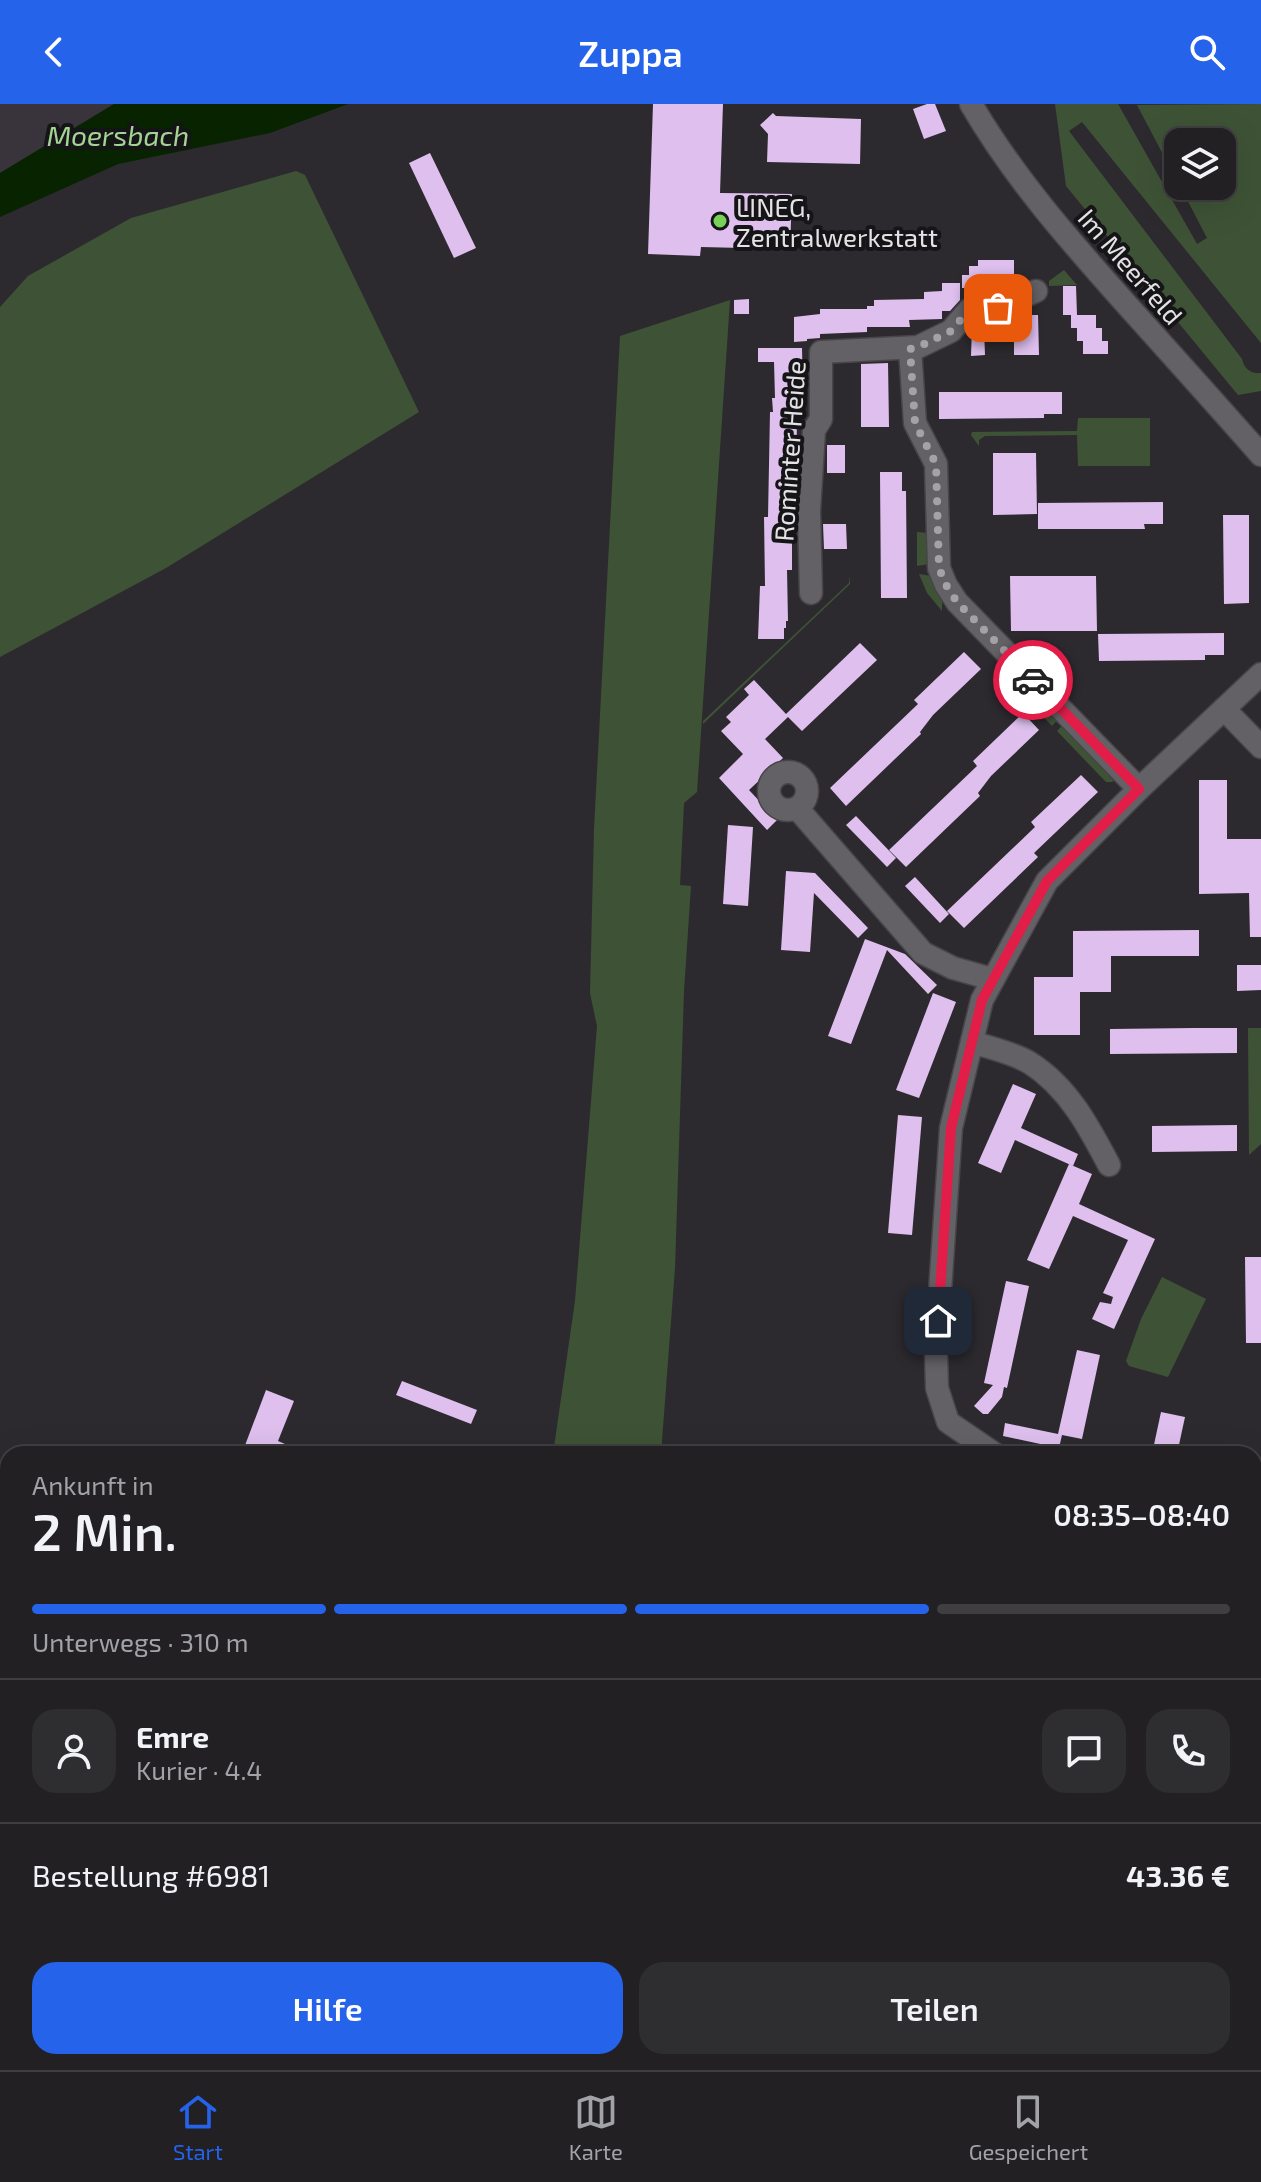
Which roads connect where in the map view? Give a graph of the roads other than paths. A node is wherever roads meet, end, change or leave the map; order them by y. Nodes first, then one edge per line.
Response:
1 (971, 104) edge
2 (1036, 291) dead end
3 (910, 349) junction
4 (1261, 455) edge
5 (811, 593) dead end
6 (1261, 674) edge
7 (1224, 709) junction
8 (1261, 747) edge
9 (1139, 789) junction
10 (797, 808) dead end
11 (992, 979) junction
12 (972, 1042) junction
13 (1109, 1165) dead end
14 (983, 1446) edge

1 - 4 street, Im Meerfeld
2 - 3 street, Rominter Heide
3 - 5 street, Rominter Heide
3 - 9 street
6 - 7 street
7 - 8 street
7 - 9 street
9 - 11 street
10 - 11 street
11 - 12 street
12 - 13 street
12 - 14 street

